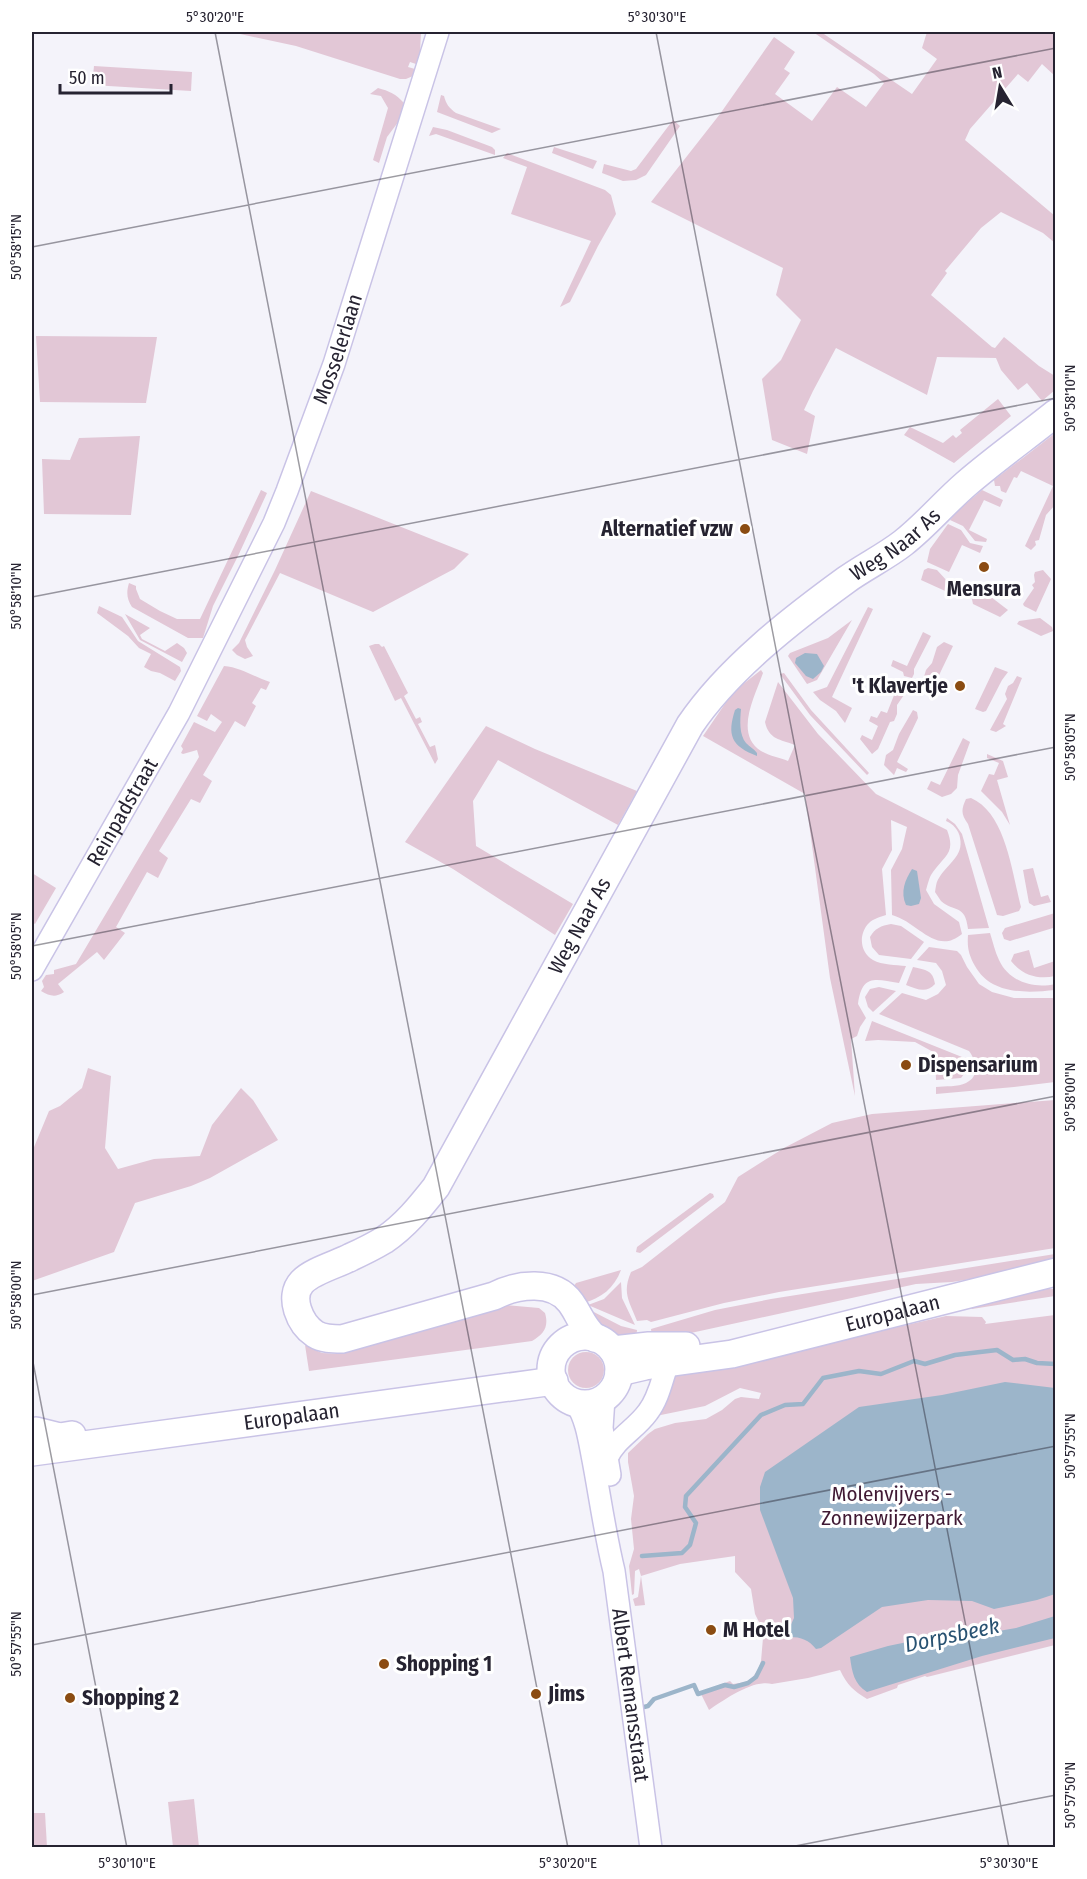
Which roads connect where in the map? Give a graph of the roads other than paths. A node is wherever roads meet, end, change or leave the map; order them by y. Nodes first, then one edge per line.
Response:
1 (438, 32) edge
2 (1056, 413) edge
3 (210, 653) joint
4 (32, 970) edge
5 (1056, 1272) edge
6 (1006, 1285) junction
7 (1056, 1285) edge
8 (494, 1296) junction
9 (780, 1342) junction
10 (565, 1343) junction
11 (609, 1353) junction
12 (668, 1363) junction
13 (553, 1374) junction
14 (604, 1398) junction
15 (576, 1403) junction
16 (32, 1432) edge
17 (32, 1452) edge
18 (607, 1458) junction
19 (614, 1571) junction
20 (651, 1848) edge

1 - 3 street, Mosselerlaan
2 - 8 main road, Weg Naar As
3 - 4 street, Reinpadstraat
5 - 6 main road, Europalaan
6 - 7 main road, Europalaan
6 - 9 main road, Europalaan
8 - 10 main road, Weg Naar As
8 - 11 main road, Weg Naar As
9 - 11 main road, Europalaan
9 - 12 main road, Europalaan
10 - 11 main road, Europalaan
10 - 13 main road
11 - 12 main road, Europalaan
11 - 14 main road
12 - 18 street
13 - 15 main road
13 - 16 main road, Europalaan
13 - 17 main road, Europalaan
14 - 15 main road
14 - 18 street, Albert Remansstraat
15 - 19 street, Albert Remansstraat
18 - 19 street, Albert Remansstraat
19 - 20 street, Albert Remansstraat

